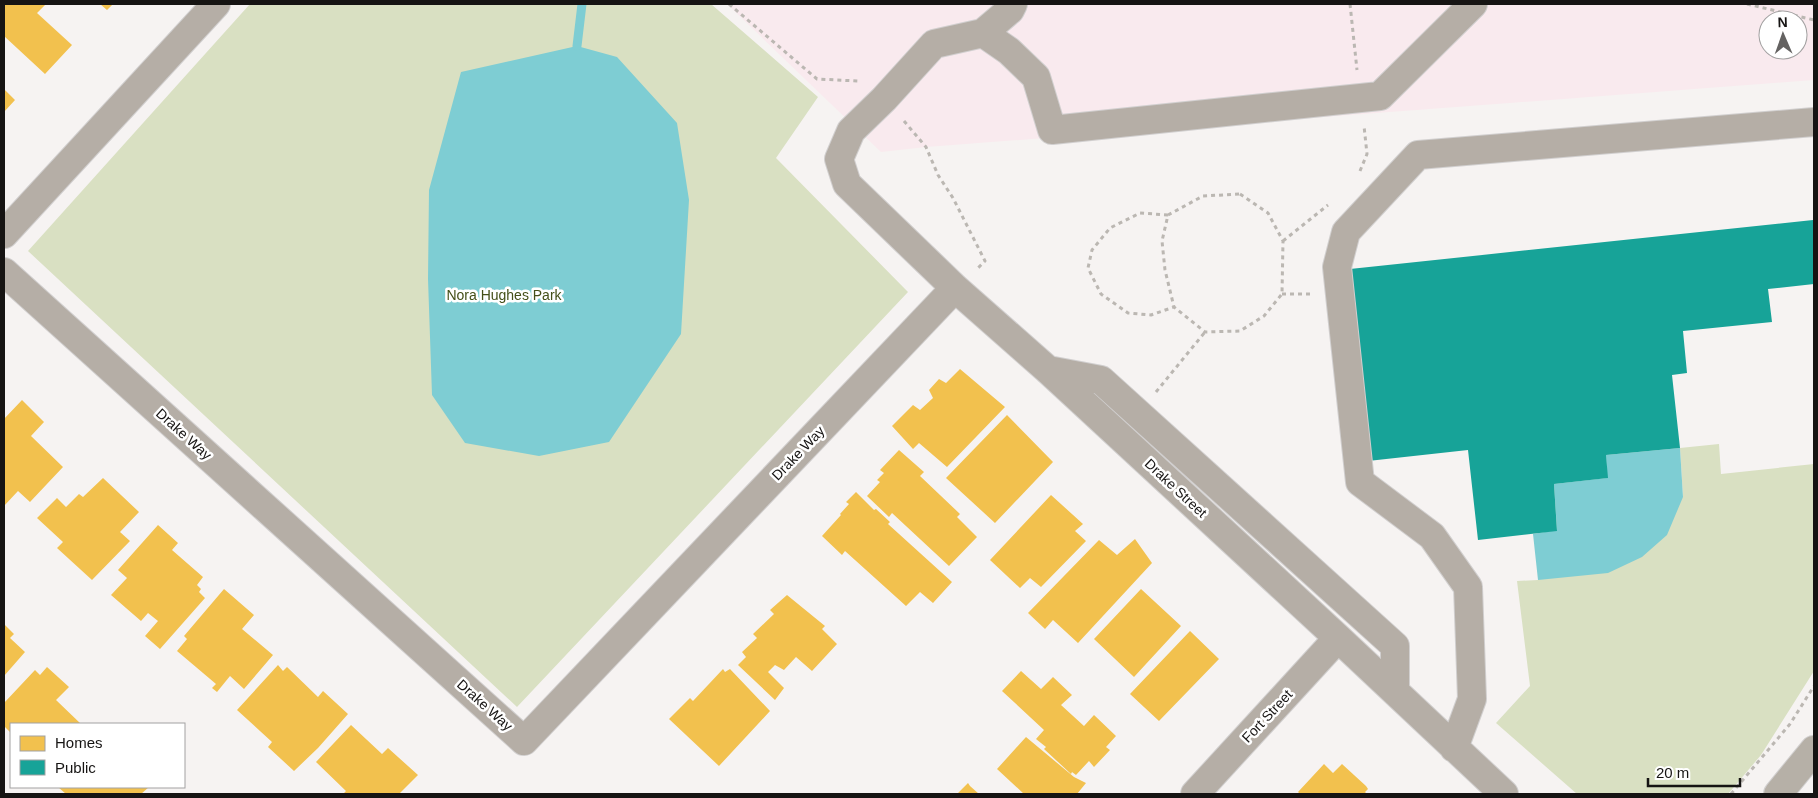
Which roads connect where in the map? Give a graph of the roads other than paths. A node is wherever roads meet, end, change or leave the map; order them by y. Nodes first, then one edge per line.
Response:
1 (216, 4) edge
2 (1013, 4) edge
3 (1473, 4) edge
4 (983, 33) junction
5 (1814, 122) edge
6 (4, 234) edge
7 (4, 272) edge
8 (955, 288) junction
9 (1048, 370) junction
10 (1338, 638) junction
11 (1395, 691) junction
12 (1454, 748) junction
13 (1814, 750) edge
14 (1195, 794) edge
15 (1504, 794) edge
16 (1778, 794) edge

1 - 6 street
2 - 4 street
3 - 4 street
4 - 8 street, Drake Street
5 - 12 street
7 - 8 street, Drake Way
8 - 9 street, Drake Street
9 - 10 street, Drake Street
9 - 11 street
10 - 11 street, Drake Street
10 - 14 street, Fort Street
11 - 12 street, Drake Street
12 - 15 street, Drake Street
13 - 16 main road

